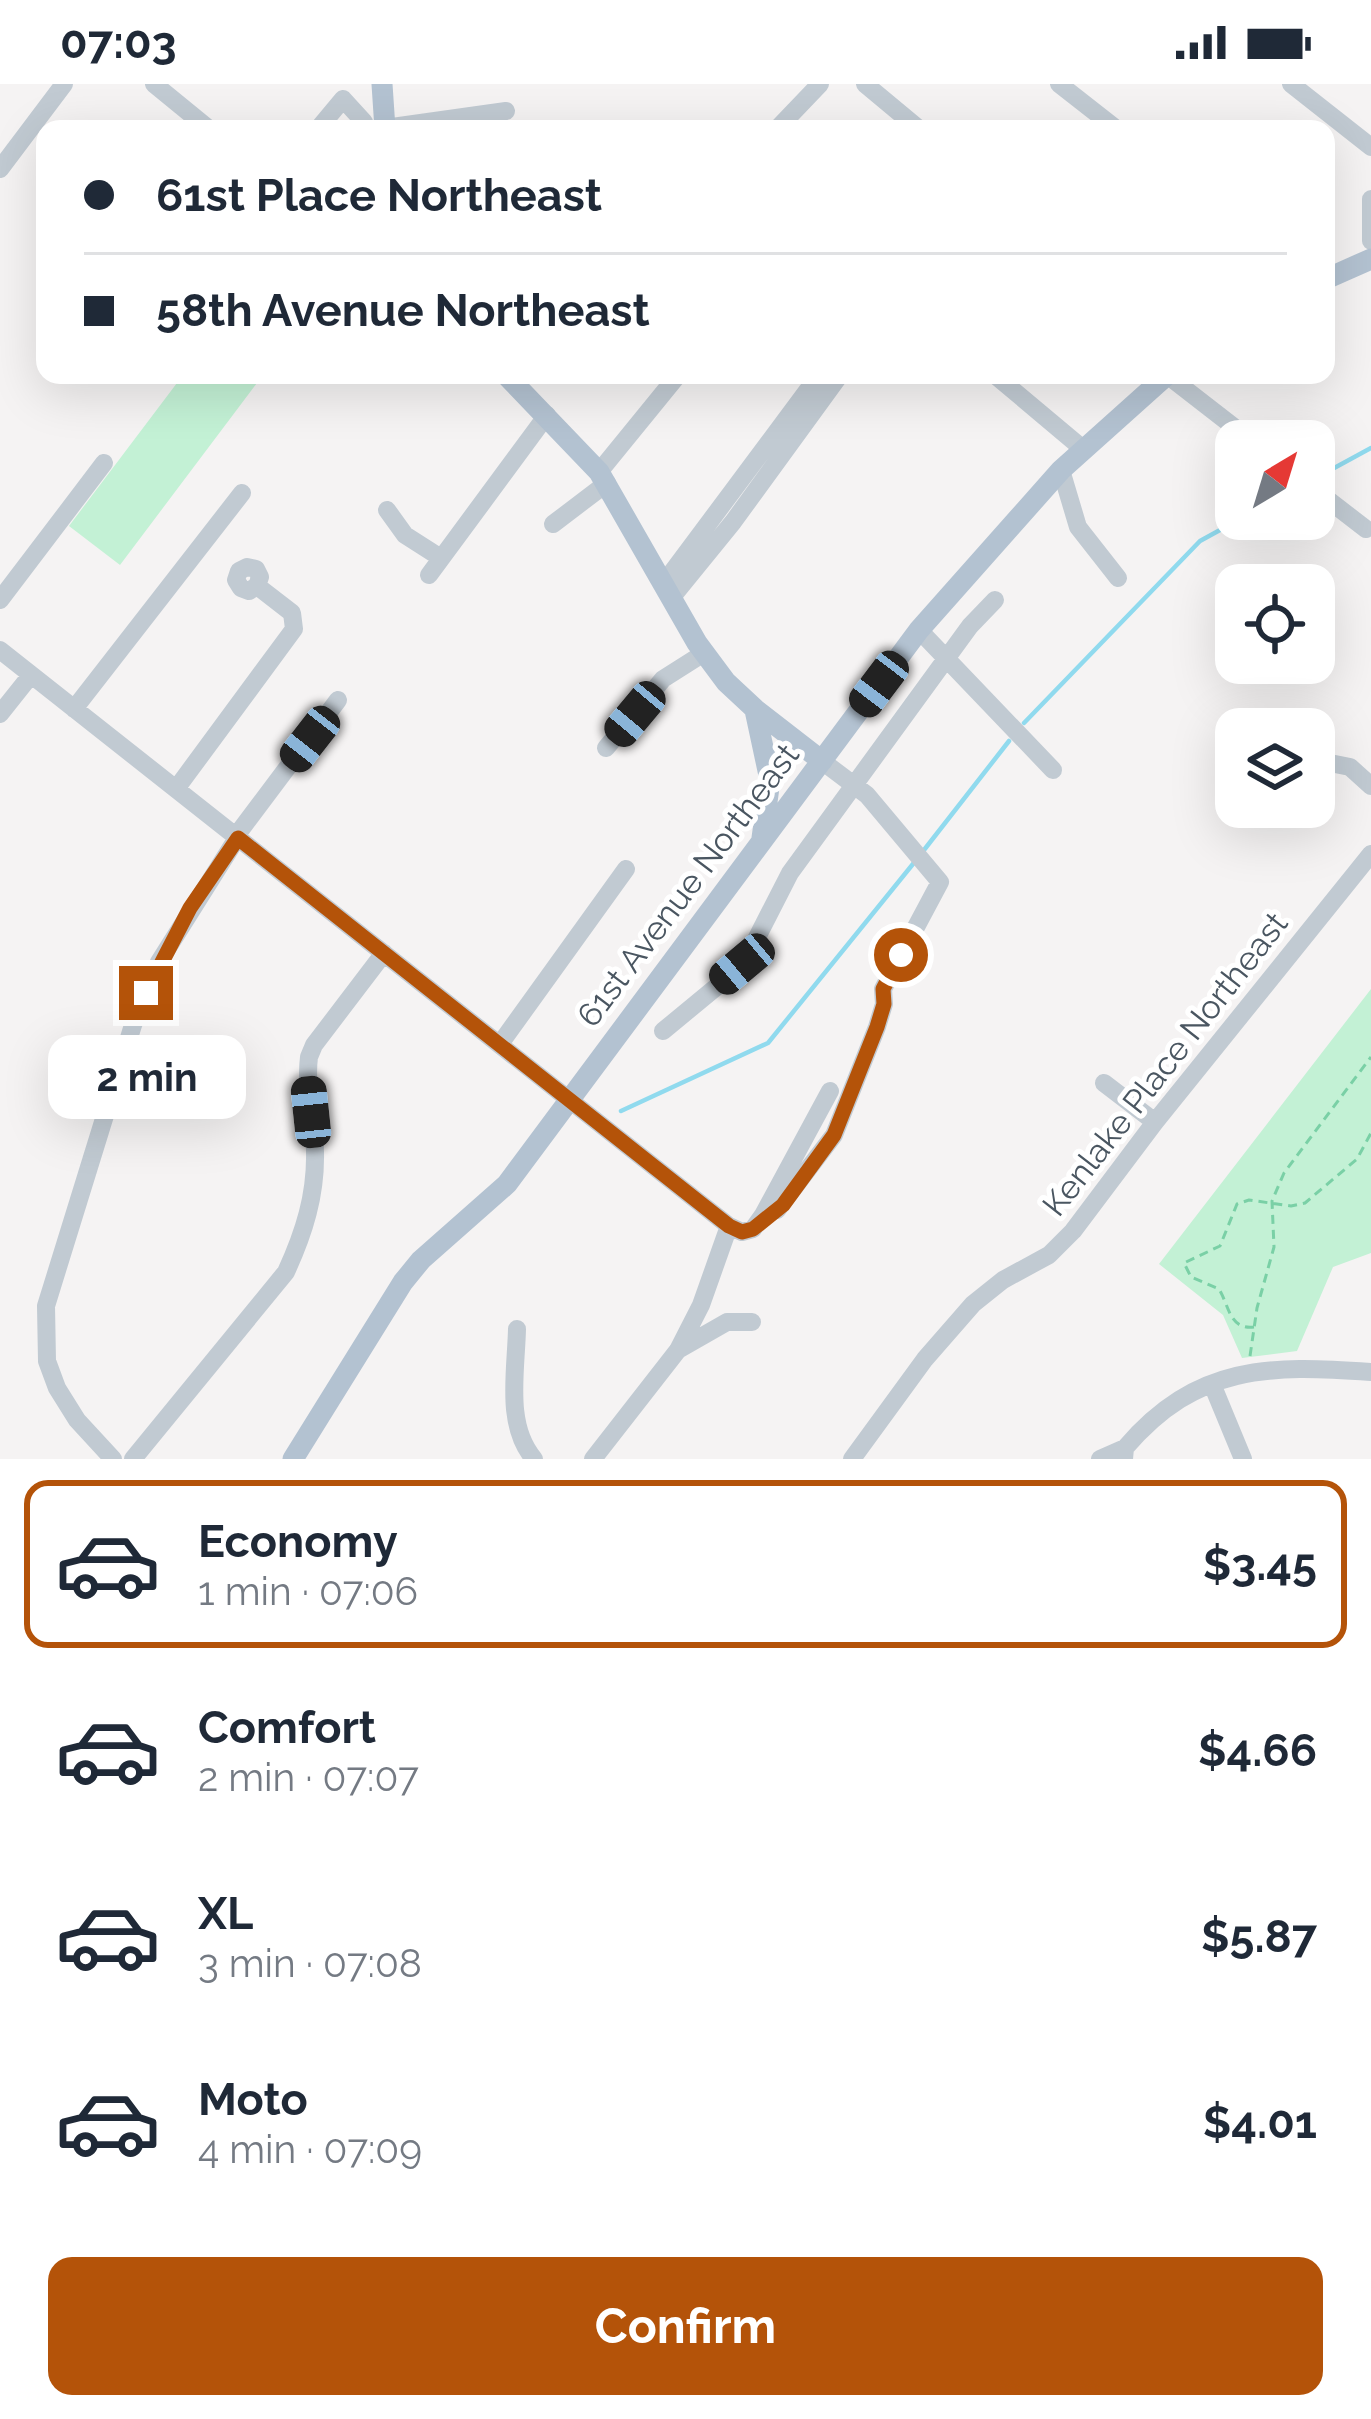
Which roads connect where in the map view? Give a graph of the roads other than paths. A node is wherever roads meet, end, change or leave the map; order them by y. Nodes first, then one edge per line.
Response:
1 (64, 84) edge
2 (154, 84) edge
3 (382, 84) edge
4 (789, 84) edge
5 (866, 84) edge
6 (1059, 84) edge
7 (1291, 84) edge
8 (813, 91) edge
9 (506, 111) dead end
10 (37, 120) edge
11 (198, 120) edge
12 (325, 120) edge
13 (368, 120) edge
14 (376, 120) edge
15 (427, 120) edge
16 (793, 120) edge
17 (908, 120) edge
18 (1105, 120) edge
19 (36, 121) edge
20 (1371, 147) edge
21 (0, 169) edge
22 (1371, 199) edge
23 (1371, 241) edge
24 (1371, 259) edge
25 (1335, 275) edge
26 (515, 384) edge
27 (671, 384) edge
28 (813, 384) edge
29 (833, 384) edge
30 (1005, 384) edge
31 (1157, 384) edge
32 (1179, 384) edge
33 (547, 416) junction
34 (1225, 420) edge
35 (1083, 449) junction
36 (104, 463) dead end
37 (1061, 470) junction
38 (603, 478) junction
39 (242, 493) dead end
40 (1335, 506) edge
41 (387, 510) dead end
42 (554, 524) dead end
43 (1366, 530) dead end
44 (441, 558) junction
45 (429, 575) dead end
46 (1118, 578) dead end
47 (257, 586) dead end
48 (668, 590) junction
49 (0, 600) edge
50 (995, 600) dead end
51 (920, 630) junction
52 (0, 650) edge
53 (704, 653) junction
54 (947, 659) junction
55 (31, 675) junction
56 (338, 700) dead end
57 (74, 709) junction
58 (754, 709) junction
59 (0, 714) edge
60 (606, 748) dead end
61 (822, 761) junction
62 (1335, 764) edge
63 (1053, 770) dead end
64 (1371, 786) edge
65 (855, 787) junction
66 (176, 789) junction
67 (237, 837) junction
68 (760, 845) junction
69 (1371, 854) edge
70 (626, 868) dead end
71 (384, 953) junction
72 (663, 1031) dead end
73 (500, 1044) junction
74 (1104, 1084) dead end
75 (830, 1090) dead end
76 (570, 1099) junction
77 (1155, 1122) junction
78 (729, 1226) junction
79 (753, 1229) junction
80 (752, 1322) dead end
81 (517, 1329) dead end
82 (679, 1350) junction
83 (1371, 1372) edge
84 (1212, 1384) junction
85 (1125, 1454) edge
86 (113, 1459) edge
87 (133, 1459) edge
88 (293, 1459) edge
89 (534, 1459) edge
90 (593, 1459) edge
91 (852, 1459) edge
92 (1100, 1459) edge
93 (1243, 1459) edge

1 - 10 street
2 - 11 street
3 - 14 main road
4 - 8 street
5 - 17 street
6 - 18 street
7 - 20 street
8 - 16 street
9 - 15 street
12 - 13 street
19 - 21 street
22 - 23 street
24 - 25 main road
26 - 33 main road
27 - 38 street
28 - 48 street
29 - 48 street
30 - 35 street
31 - 35 main road, 61st Avenue Northeast
32 - 34 street
33 - 38 main road
33 - 44 street
35 - 37 main road, 61st Avenue Northeast
36 - 49 street
37 - 46 street
37 - 51 main road, 61st Avenue Northeast
38 - 42 street
38 - 48 main road
39 - 57 street
40 - 43 street
41 - 44 street
44 - 45 street
47 - 66 street
48 - 53 main road
50 - 54 street
51 - 54 street
51 - 61 main road, 61st Avenue Northeast
52 - 55 street
53 - 58 main road
53 - 60 street
54 - 63 street
54 - 65 street
55 - 57 street
55 - 59 street
56 - 67 street
57 - 66 street
58 - 61 main road
58 - 68 main road
61 - 65 street
61 - 68 main road, 61st Avenue Northeast
62 - 64 street
65 - 72 street
65 - 79 street
66 - 67 street
67 - 71 street
67 - 86 street
68 - 76 main road, 61st Avenue Northeast
69 - 77 street, Kenlake Place Northeast
70 - 73 street
71 - 73 street
71 - 87 street
73 - 76 street
74 - 77 street
75 - 79 street
76 - 78 street
76 - 88 main road, 61st Avenue Northeast
77 - 91 street, Kenlake Place Northeast
78 - 79 street
78 - 82 street
80 - 82 street
81 - 89 street
82 - 90 street
83 - 84 street
84 - 85 street
84 - 93 street
85 - 92 street

